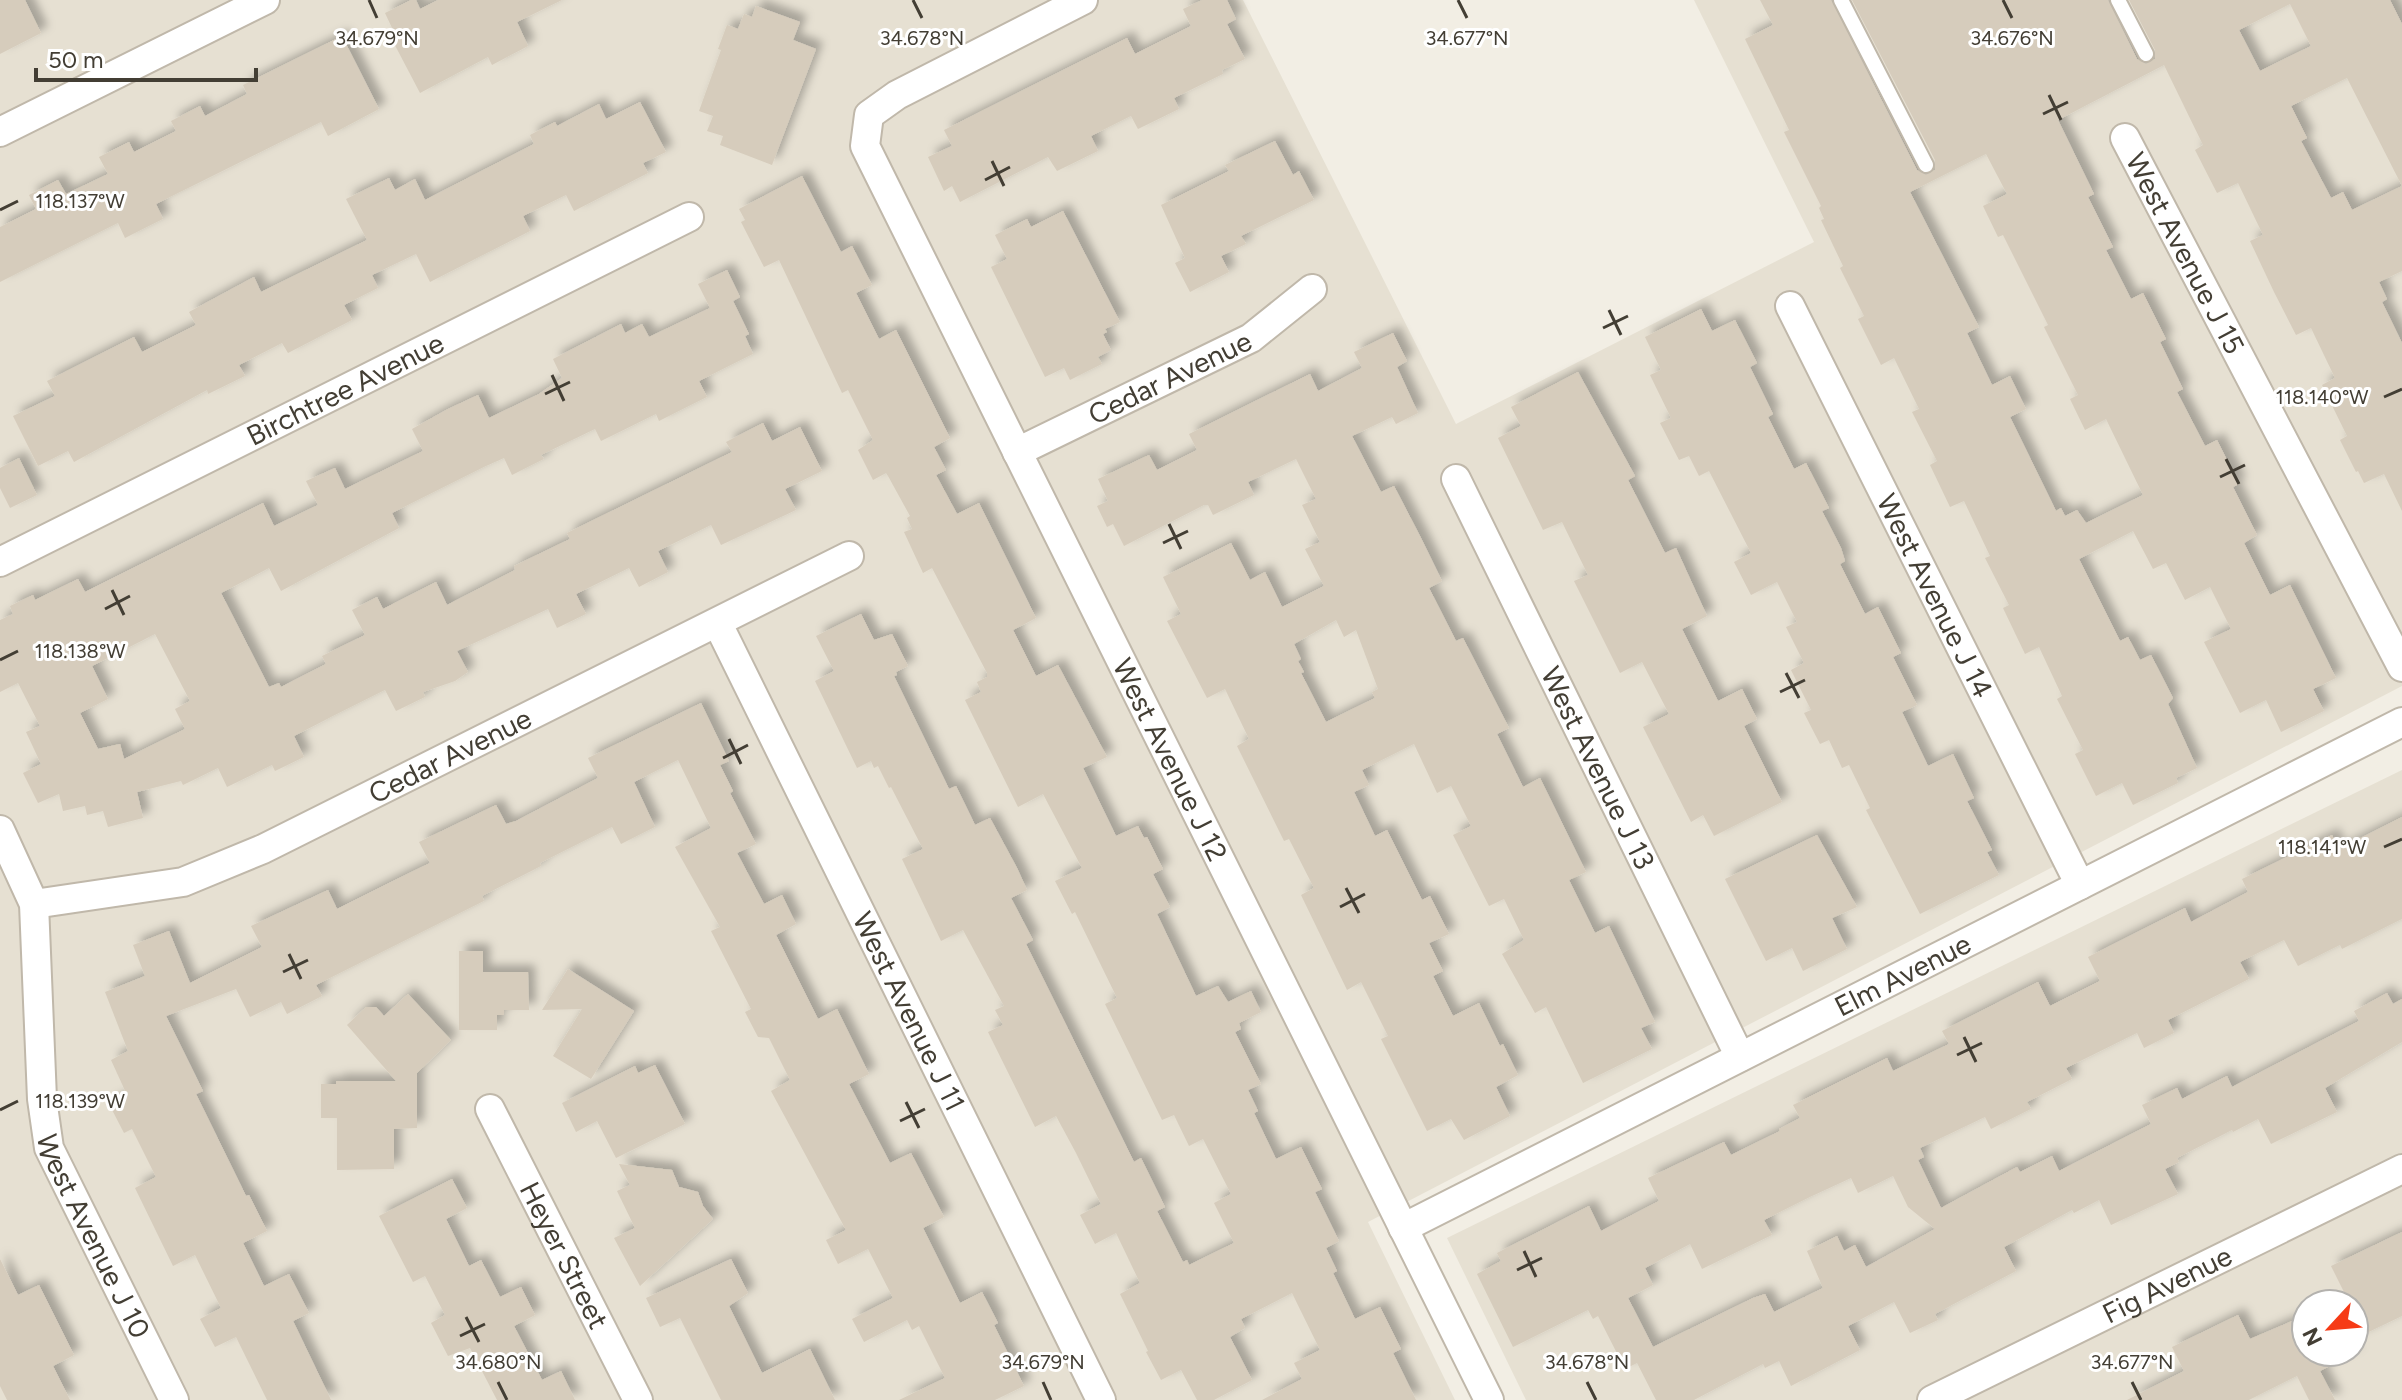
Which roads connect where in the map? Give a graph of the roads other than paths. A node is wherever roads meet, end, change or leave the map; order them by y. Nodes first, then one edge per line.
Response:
1 (265, 0) edge
2 (1083, 0) edge
3 (1841, 0) edge
4 (2118, 0) edge
5 (2146, 54) dead end
6 (0, 132) edge
7 (2125, 138) dead end
8 (1926, 165) dead end
9 (689, 217) dead end
10 (1312, 289) dead end
11 (1790, 306) dead end
12 (1017, 452) junction
13 (1456, 479) dead end
14 (849, 556) dead end
15 (0, 562) edge
16 (718, 624) junction
17 (2402, 667) edge
18 (2402, 722) edge
19 (0, 830) edge
20 (2080, 885) junction
21 (34, 904) junction
22 (1740, 1057) junction
23 (490, 1109) dead end
24 (2402, 1169) edge
25 (1403, 1228) junction
26 (174, 1400) edge
27 (638, 1400) edge
28 (1101, 1400) edge
29 (1489, 1400) edge
30 (1932, 1400) edge

1 - 6 street
2 - 12 street, West Avenue J 12
3 - 8 lane
4 - 5 lane
7 - 17 street, West Avenue J 15
9 - 15 street, Birchtree Avenue
10 - 12 street, Cedar Avenue
11 - 20 street, West Avenue J 14
12 - 25 street, West Avenue J 12
13 - 22 street, West Avenue J 13
14 - 16 street, Cedar Avenue
16 - 21 street, Cedar Avenue
16 - 28 street, West Avenue J 11
18 - 20 street, Elm Avenue
19 - 21 street, West Avenue J 10
20 - 22 street, Elm Avenue
21 - 26 street, West Avenue J 10
22 - 25 street, Elm Avenue
23 - 27 street, Heyer Street
24 - 30 street, Fig Avenue
25 - 29 street, West Avenue J 12

